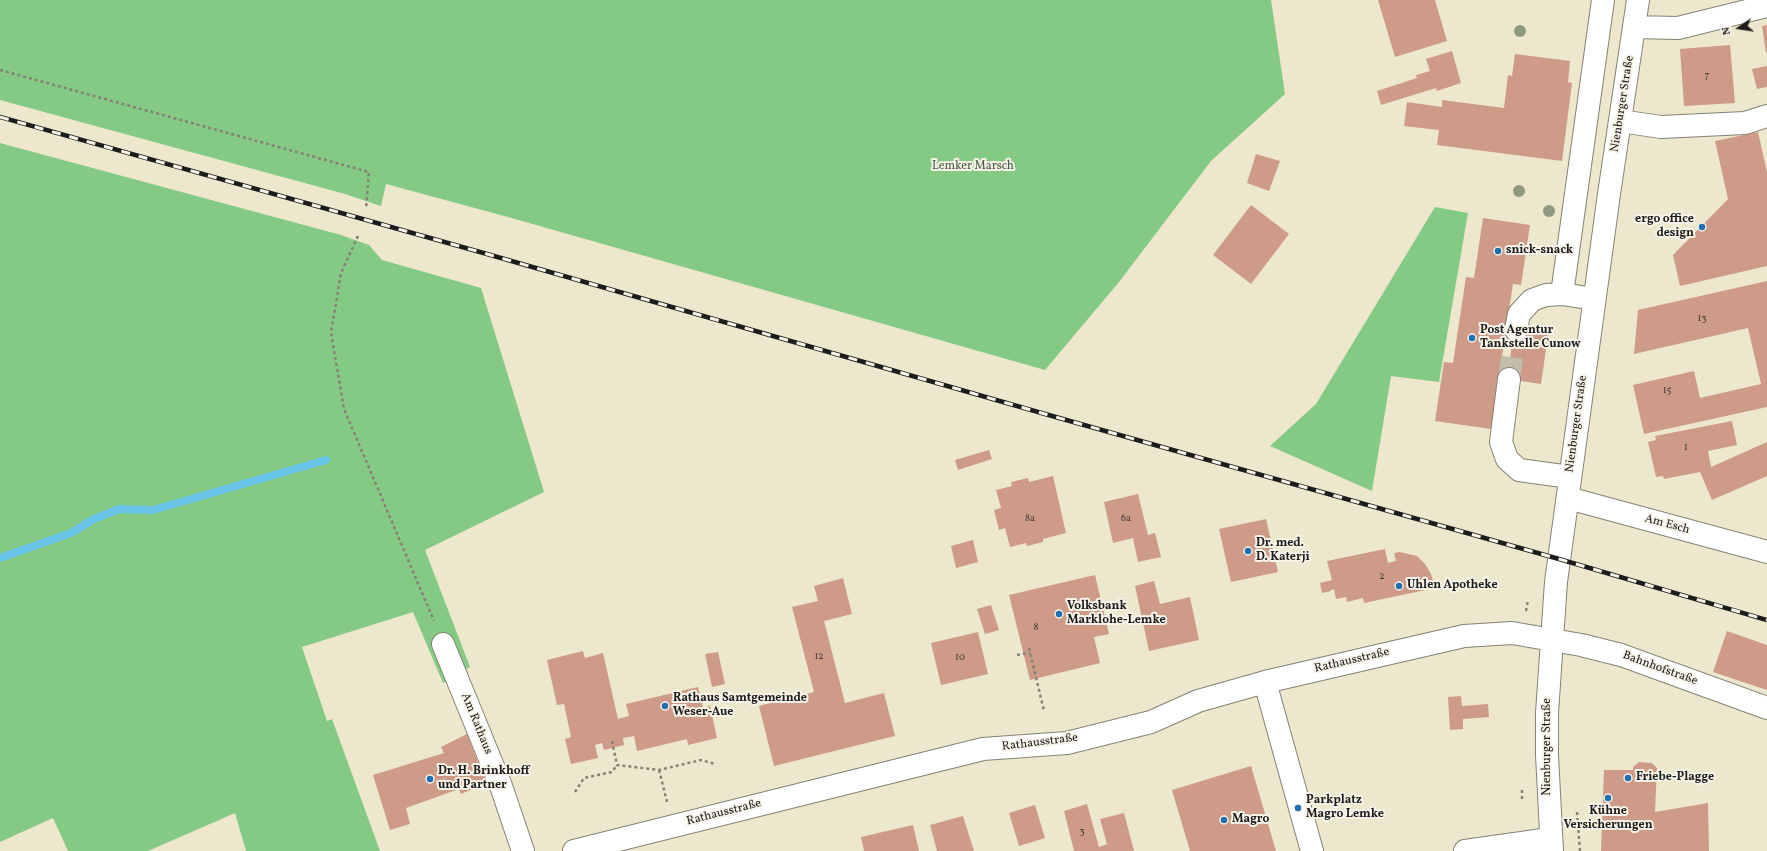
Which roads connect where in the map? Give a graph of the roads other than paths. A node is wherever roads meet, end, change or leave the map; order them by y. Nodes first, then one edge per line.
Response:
1 (1603, 0) edge
2 (1638, 0) edge
3 (1767, 6) edge
4 (1634, 27) junction
5 (1767, 116) edge
6 (1620, 120) junction
7 (1562, 294) junction
8 (1594, 299) junction
9 (1516, 330) tunnel mouth
10 (1510, 379) tunnel mouth
11 (1570, 477) junction
12 (1568, 498) junction
13 (1767, 552) edge
14 (1551, 639) junction
15 (443, 644) road end
16 (1265, 682) junction
17 (1767, 708) edge
18 (1551, 845) edge
19 (523, 851) edge
20 (574, 851) edge
21 (1312, 851) edge
22 (1465, 851) edge

1 - 7 street
2 - 4 street, Nienburger Straße
3 - 4 street
4 - 6 street, Nienburger Straße
5 - 6 street
6 - 8 street, Nienburger Straße
7 - 8 street
7 - 9 street
8 - 11 street, Nienburger Straße
10 - 11 street
11 - 12 street, Nienburger Straße
12 - 13 street, Am Esch
12 - 14 street, Nienburger Straße
14 - 16 street, Rathausstraße
14 - 17 street, Bahnhofstraße
14 - 18 street, Nienburger Straße
15 - 19 street, Am Rathaus
16 - 20 street, Rathausstraße
16 - 21 street
18 - 22 street

